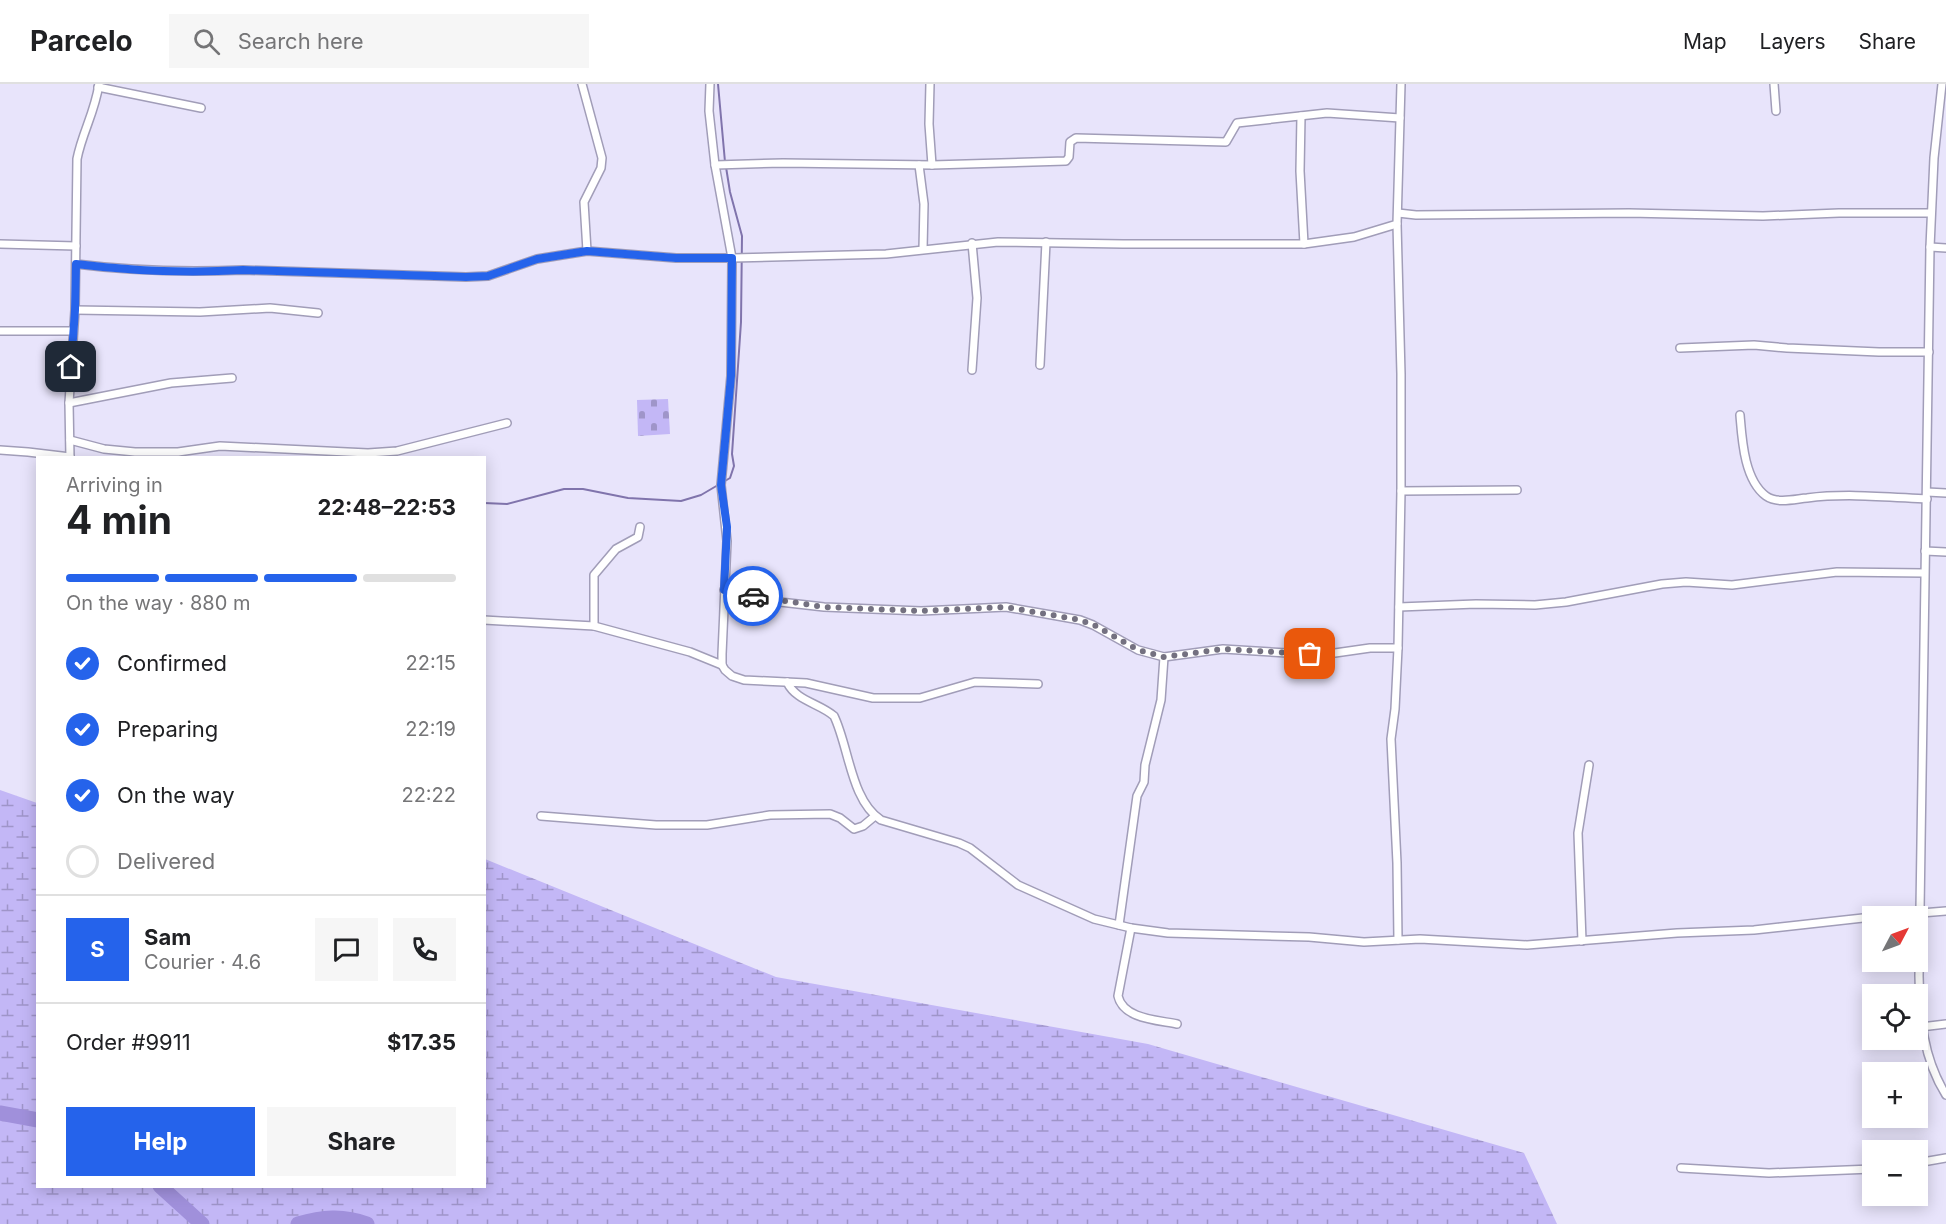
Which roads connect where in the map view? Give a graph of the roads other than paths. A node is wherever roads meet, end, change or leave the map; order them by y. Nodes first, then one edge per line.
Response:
1 (582, 84) edge
2 (930, 84) edge
3 (1401, 84) edge
4 (1774, 84) edge
5 (1942, 84) edge
6 (99, 86) edge
7 (711, 86) edge
8 (201, 108) dead end
9 (1776, 111) dead end
10 (1301, 116) junction
11 (1400, 118) junction
12 (715, 165) junction
13 (920, 165) junction
14 (932, 165) junction
15 (1398, 213) junction
16 (1931, 213) junction
17 (1397, 224) junction
18 (1046, 242) junction
19 (972, 243) junction
20 (0, 244) edge
21 (1304, 244) junction
22 (76, 246) junction
23 (1930, 247) junction
24 (1946, 248) edge
25 (923, 249) junction
26 (587, 251) junction
27 (732, 258) junction
28 (76, 264) junction
29 (75, 310) junction
30 (318, 313) dead end
31 (0, 331) edge
32 (73, 331) junction
33 (1680, 348) dead end
34 (1929, 352) junction
35 (1040, 365) dead end
36 (972, 370) dead end
37 (232, 378) dead end
38 (69, 403) junction
39 (1740, 415) dead end
40 (507, 423) dead end
41 (70, 440) junction
42 (0, 450) edge
43 (323, 454) edge
44 (62, 456) edge
45 (70, 456) edge
46 (1401, 490) junction
47 (1517, 490) dead end
48 (1946, 492) edge
49 (1927, 496) junction
50 (640, 527) dead end
51 (1925, 551) junction
52 (1946, 552) edge
53 (1924, 573) junction
54 (724, 590) junction
55 (1400, 607) junction
56 (486, 620) edge
57 (594, 626) junction
58 (1398, 648) junction
59 (1164, 657) junction
60 (722, 665) junction
61 (787, 682) junction
62 (1038, 684) dead end
63 (1590, 765) dead end
64 (541, 816) dead end
65 (875, 816) junction
66 (1920, 906) edge
67 (1946, 911) edge
68 (1928, 912) edge
69 (1862, 918) edge
70 (1119, 925) junction
71 (1131, 928) junction
72 (1398, 940) junction
73 (1582, 941) junction
74 (1178, 1024) dead end
75 (1946, 1024) edge
76 (1928, 1026) edge
77 (1927, 1050) edge
78 (1946, 1095) edge
79 (1946, 1158) edge
80 (1928, 1161) edge
81 (1681, 1168) dead end
82 (1862, 1169) edge

1 - 26 street
2 - 14 street
3 - 11 street
4 - 9 street
5 - 16 street
6 - 8 street
6 - 22 street
7 - 12 street
10 - 11 street
10 - 14 street
10 - 21 street
11 - 15 street
12 - 13 street
12 - 27 street
13 - 14 street
13 - 25 street
15 - 16 street
15 - 17 street
16 - 23 street
17 - 21 street
17 - 46 street
18 - 19 street
18 - 21 street
18 - 35 street
19 - 25 street
19 - 36 street
20 - 22 street
22 - 28 street
23 - 24 street
23 - 34 street
25 - 27 street
26 - 27 street
26 - 28 street
27 - 54 street
28 - 29 street
29 - 30 street
29 - 32 street
31 - 32 street
32 - 38 street
33 - 34 street
34 - 49 street
37 - 38 street
38 - 41 street
39 - 49 street
40 - 43 street
41 - 43 street
41 - 45 street
42 - 44 street
46 - 47 street
46 - 55 street
48 - 49 street
49 - 51 street
50 - 57 street
51 - 52 street
51 - 53 street
53 - 55 street
53 - 66 street
54 - 59 street
54 - 60 street
55 - 58 street
56 - 57 street
57 - 60 street
58 - 59 street
58 - 72 street
59 - 70 street
60 - 61 street
61 - 62 street
61 - 65 street
63 - 73 street
64 - 65 street
65 - 70 street
67 - 68 street
69 - 73 street
70 - 71 street
71 - 72 street
71 - 74 street
72 - 73 street
75 - 76 street
77 - 78 street
79 - 80 street
81 - 82 street

